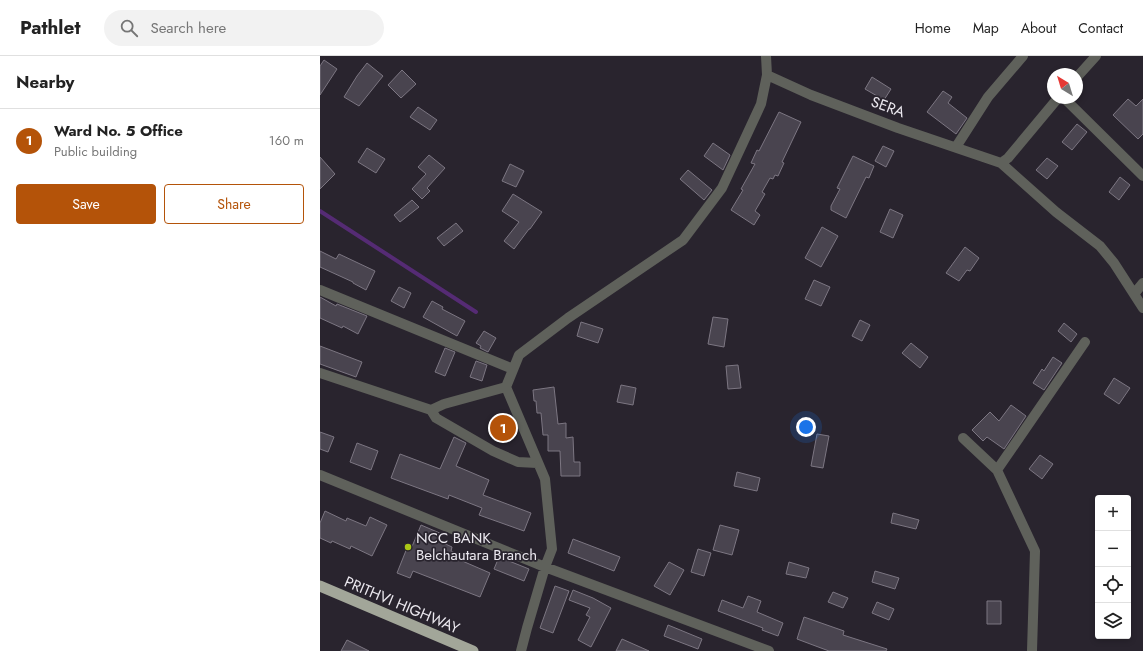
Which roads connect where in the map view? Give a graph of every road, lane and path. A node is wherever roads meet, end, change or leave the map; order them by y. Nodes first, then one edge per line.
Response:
1 (766, 56) edge
2 (1023, 56) edge
3 (1096, 56) edge
4 (1083, 70) edge
5 (767, 75) junction
6 (1053, 104) edge
7 (1070, 104) edge
8 (956, 147) junction
9 (1001, 163) junction
10 (1143, 176) edge
11 (1143, 283) edge
12 (320, 290) edge
13 (1134, 294) junction
14 (1143, 308) edge
15 (1085, 342) dead end
16 (513, 369) junction
17 (320, 373) edge
18 (506, 387) junction
19 (431, 410) junction
20 (963, 438) dead end
21 (537, 463) junction
22 (997, 470) junction
23 (320, 475) edge
24 (545, 567) junction
25 (320, 586) edge
26 (473, 651) edge
27 (521, 651) edge
28 (770, 651) edge
29 (1032, 651) edge

1 - 5 street
2 - 8 street
3 - 4 street
5 - 8 street, SERA
5 - 16 street
6 - 9 street
7 - 10 street
8 - 9 street, SERA
9 - 13 street, SERA
11 - 13 street
12 - 16 street
13 - 14 street, SERA
15 - 22 street
16 - 18 street
17 - 19 street
18 - 19 street
18 - 21 street
19 - 21 street
20 - 22 street
21 - 24 street
22 - 29 street
23 - 24 street
24 - 27 street
24 - 28 street
25 - 26 highway, PRITHVI HIGHWAY

